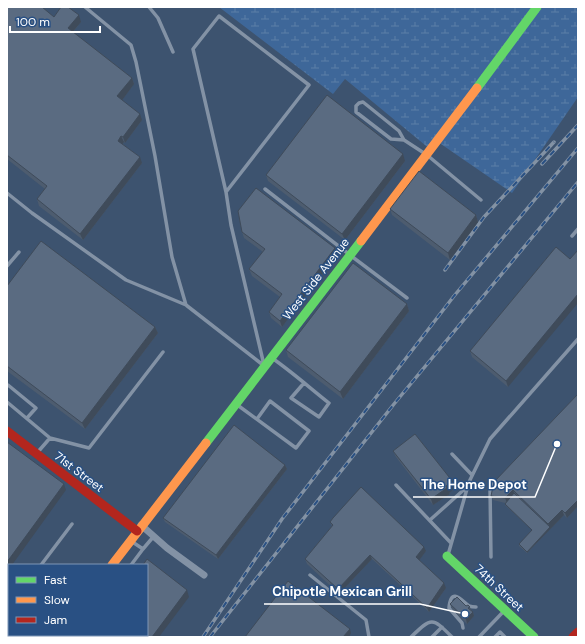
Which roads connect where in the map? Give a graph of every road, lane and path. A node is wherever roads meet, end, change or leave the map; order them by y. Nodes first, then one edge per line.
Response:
1 (85, 7) edge
2 (149, 7) edge
3 (537, 7) edge
4 (173, 52) dead end
5 (404, 140) junction
6 (426, 155) junction
7 (265, 189) dead end
8 (226, 192) junction
9 (7, 193) edge
10 (481, 200) dead end
11 (578, 229) edge
12 (572, 236) dead end
13 (19, 252) dead end
14 (350, 255) junction
15 (7, 266) edge
16 (407, 298) dead end
17 (186, 305) junction
18 (578, 339) edge
19 (163, 352) dead end
20 (271, 357) junction
21 (264, 366) junction
22 (304, 382) junction
23 (7, 386) edge
24 (7, 402) edge
25 (235, 403) junction
26 (27, 418) junction
27 (257, 419) junction
28 (7, 431) edge
29 (50, 438) junction
30 (36, 454) junction
31 (452, 454) dead end
32 (472, 475) junction
33 (501, 475) edge
34 (396, 484) dead end
35 (468, 486) junction
36 (430, 520) junction
37 (72, 524) dead end
38 (139, 528) junction
39 (154, 536) junction
40 (130, 540) junction
41 (451, 543) junction
42 (143, 549) junction
43 (447, 556) joint
44 (491, 557) dead end
45 (42, 564) edge
46 (113, 564) edge
47 (132, 564) edge
48 (204, 575) dead end
49 (310, 576) dead end
50 (476, 607) dead end
51 (505, 610) junction
52 (442, 627) junction
53 (463, 628) dead end
54 (578, 632) edge
55 (502, 635) edge
56 (369, 637) edge
57 (411, 637) edge
58 (432, 637) edge
59 (452, 637) edge
60 (479, 637) edge
61 (495, 637) edge
62 (534, 637) edge
63 (573, 637) edge

1 - 17 lane
2 - 4 lane
3 - 6 street, West Side Avenue
5 - 5 lane
5 - 6 lane
6 - 10 lane
6 - 14 street, West Side Avenue
7 - 14 lane
8 - 8 lane
8 - 21 lane
9 - 17 lane
11 - 12 lane
13 - 15 lane
14 - 16 lane
14 - 20 street, West Side Avenue
17 - 21 lane
18 - 32 lane
19 - 29 lane
20 - 21 street, West Side Avenue
20 - 22 lane
21 - 25 street, West Side Avenue
22 - 22 lane
23 - 26 lane
24 - 26 lane
25 - 27 lane
25 - 38 street, West Side Avenue
26 - 29 lane
27 - 27 lane
28 - 30 street, 71st Street
29 - 30 lane
30 - 38 street, 71st Street
31 - 32 lane
32 - 35 lane
33 - 44 lane
34 - 36 lane
35 - 36 lane
35 - 41 lane
36 - 41 lane
37 - 45 lane
38 - 39 street
38 - 40 street, West Side Avenue
39 - 42 lane
39 - 48 street
40 - 42 lane
40 - 46 street, West Side Avenue
41 - 43 lane
42 - 47 lane
43 - 51 street, 74th Street
49 - 56 lane
50 - 53 lane
51 - 60 lane
51 - 62 street, 74th Street
52 - 57 lane
52 - 58 lane
52 - 59 lane
54 - 63 street
55 - 61 lane

